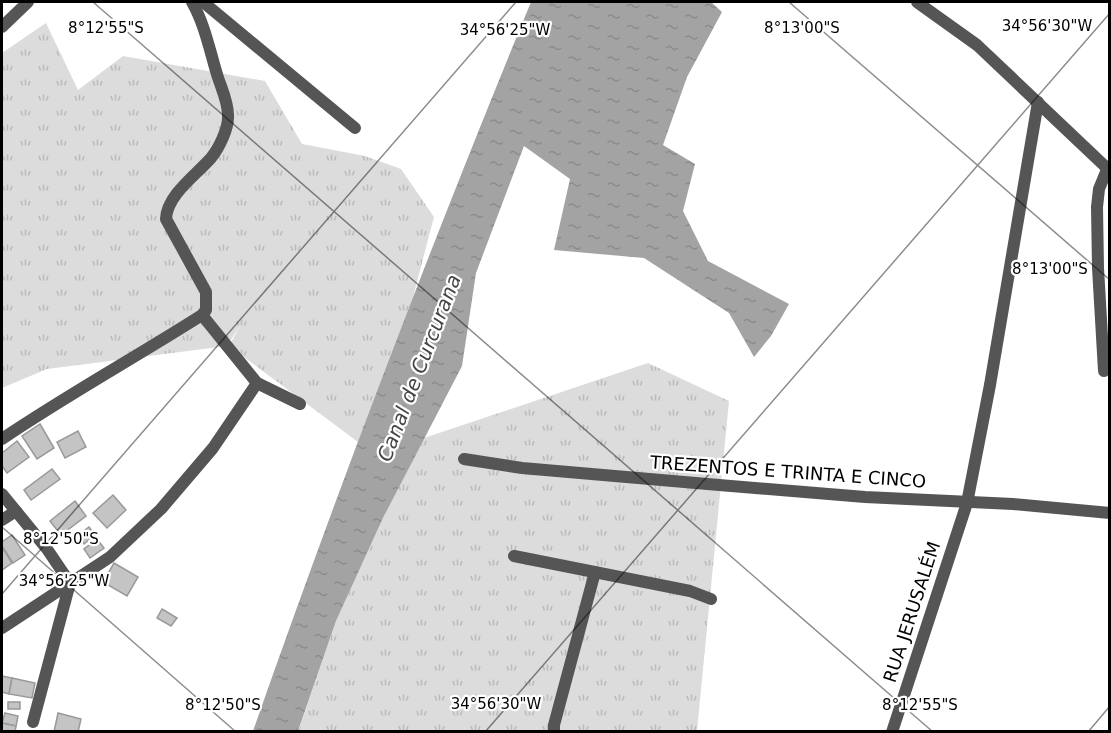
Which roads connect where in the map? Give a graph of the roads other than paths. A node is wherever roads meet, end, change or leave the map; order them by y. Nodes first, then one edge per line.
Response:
1 (28, 2) edge
2 (192, 2) edge
3 (204, 2) edge
4 (917, 2) edge
5 (2, 27) edge
6 (1038, 102) junction
7 (355, 128) dead end
8 (1106, 163) edge
9 (202, 315) junction
10 (1104, 371) dead end
11 (256, 382) junction
12 (300, 404) dead end
13 (2, 439) edge
14 (464, 459) dead end
15 (2, 494) edge
16 (967, 503) junction
17 (16, 511) junction
18 (1110, 513) edge
19 (2, 520) edge
20 (514, 556) dead end
21 (595, 572) junction
22 (70, 584) junction
23 (711, 599) dead end
24 (2, 628) edge
25 (33, 722) dead end
26 (554, 732) edge
27 (892, 732) edge

1 - 5 street
2 - 9 street
3 - 7 street
4 - 6 street
6 - 8 street
6 - 16 street, RUA JERUSALÉM
8 - 10 street
9 - 11 street
9 - 13 street
11 - 12 street
11 - 22 street
14 - 16 street, TREZENTOS E TRINTA E CINCO
15 - 17 street
16 - 18 street, TREZENTOS E TRINTA E CINCO
16 - 27 street, RUA JERUSALÉM
17 - 19 street
17 - 22 street
20 - 21 street
21 - 23 street
21 - 26 street
22 - 24 street
22 - 25 street

